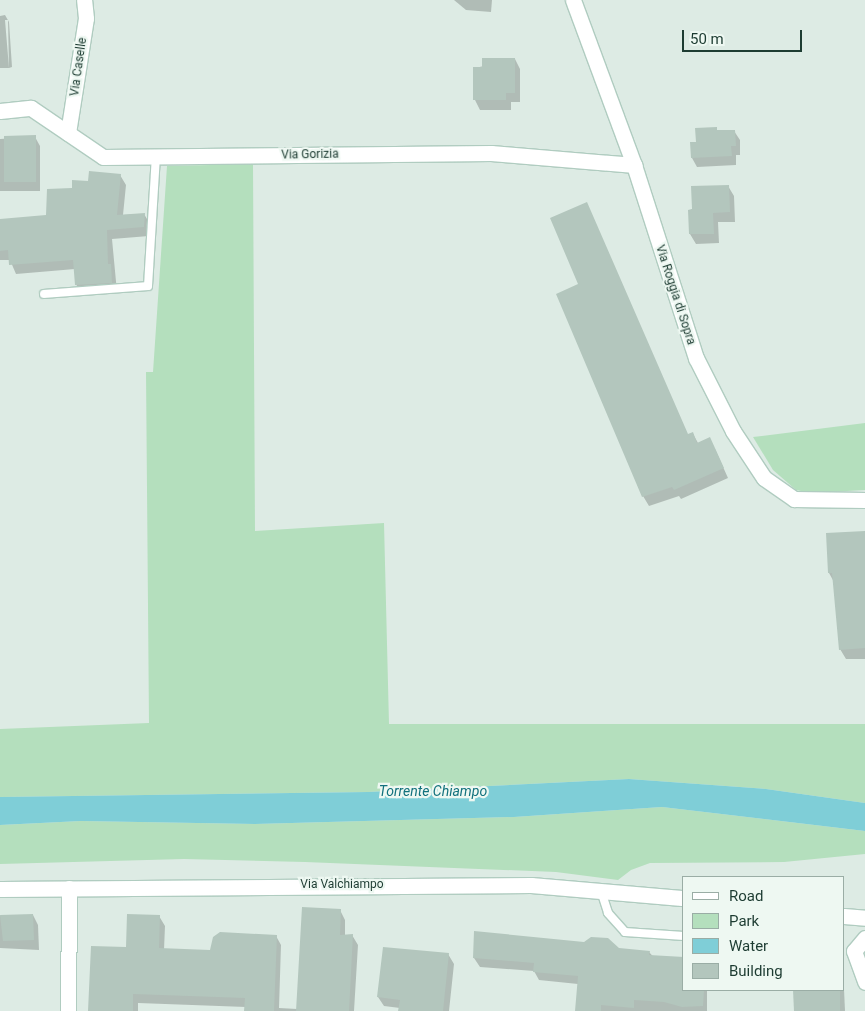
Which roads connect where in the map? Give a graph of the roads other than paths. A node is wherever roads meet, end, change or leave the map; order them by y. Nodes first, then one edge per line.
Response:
1 (84, 0) edge
2 (573, 0) edge
3 (0, 111) edge
4 (68, 133) junction
5 (156, 156) junction
6 (634, 165) junction
7 (44, 294) dead end
8 (865, 500) edge
9 (69, 888) junction
10 (0, 889) edge
11 (600, 891) junction
12 (682, 898) edge
13 (845, 916) edge
14 (865, 918) edge
15 (682, 936) edge
16 (865, 938) edge
17 (849, 950) edge
18 (865, 982) edge
19 (68, 1011) edge

1 - 4 street, Via Caselle
2 - 6 street, Via Roggia di Sopra
3 - 4 street, Via Gorizia
4 - 5 street, Via Gorizia
5 - 6 street, Via Gorizia
5 - 7 lane
6 - 8 street, Via Roggia di Sopra
9 - 10 street, Via Valchiampo
9 - 11 street, Via Valchiampo
9 - 19 street
11 - 12 street, Via Valchiampo
11 - 15 lane
13 - 14 street
16 - 17 street
17 - 18 street

